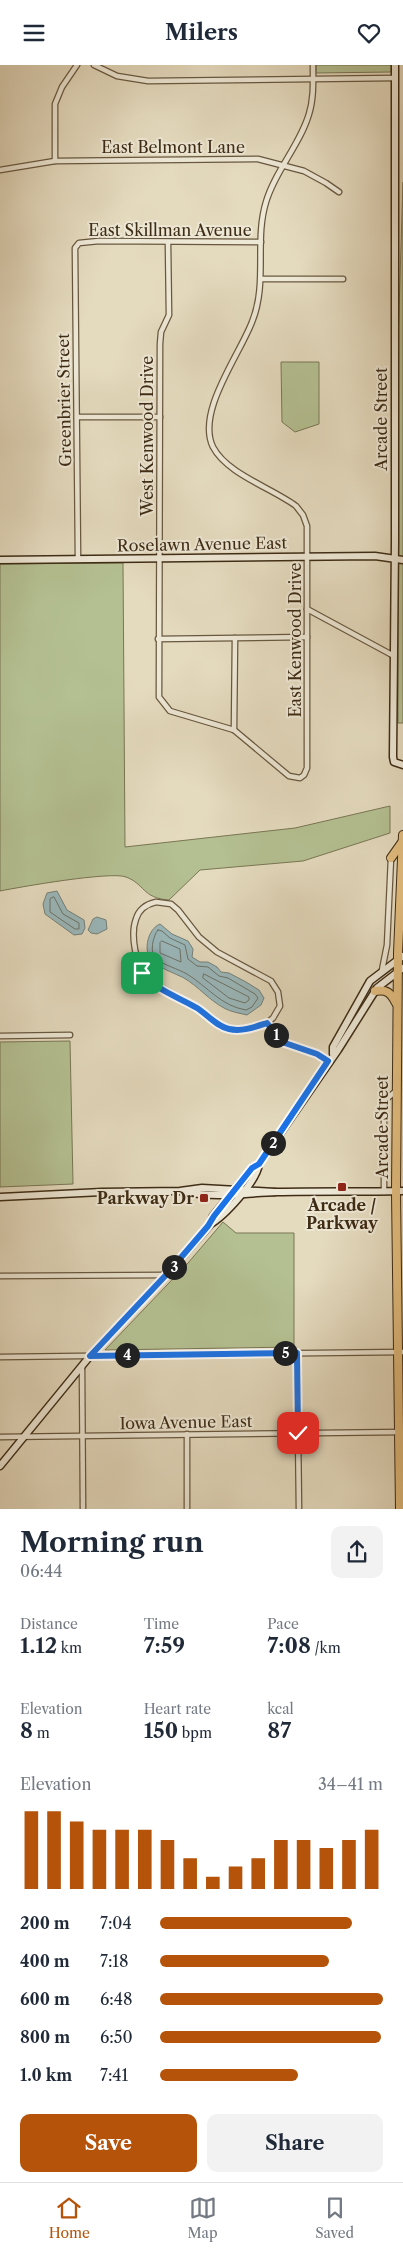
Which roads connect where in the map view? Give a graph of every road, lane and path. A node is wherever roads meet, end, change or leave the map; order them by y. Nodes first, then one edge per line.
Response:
1 (77, 65) edge
2 (94, 65) edge
3 (313, 65) edge
4 (394, 65) edge
5 (394, 77) junction
6 (313, 79) junction
7 (54, 161) junction
8 (284, 165) junction
9 (0, 170) edge
10 (339, 193) dead end
11 (262, 242) junction
12 (79, 243) joint
13 (168, 243) junction
14 (262, 279) junction
15 (343, 279) dead end
16 (77, 417) junction
17 (160, 417) junction
18 (308, 557) junction
19 (159, 558) junction
20 (395, 558) junction
21 (78, 559) junction
22 (0, 560) edge
23 (403, 560) edge
24 (308, 609) junction
25 (307, 637) junction
26 (235, 638) junction
27 (158, 639) junction
28 (395, 656) junction
29 (234, 730) junction
30 (403, 765) edge
31 (403, 835) edge
32 (403, 841) edge
33 (391, 858) joint
34 (400, 958) edge
35 (400, 969) edge
36 (382, 970) junction
37 (375, 991) junction
38 (397, 1005) junction
39 (267, 1023) junction
40 (70, 1035) dead end
41 (0, 1036) edge
42 (333, 1054) junction
43 (328, 1061) junction
44 (396, 1091) junction
45 (259, 1164) junction
46 (236, 1189) junction
47 (180, 1191) junction
48 (399, 1191) edge
49 (243, 1192) junction
50 (384, 1192) junction
51 (202, 1195) junction
52 (232, 1195) junction
53 (0, 1197) edge
54 (214, 1216) junction
55 (208, 1226) junction
56 (166, 1275) junction
57 (0, 1276) edge
58 (400, 1352) edge
59 (297, 1353) junction
60 (90, 1356) junction
61 (0, 1357) edge
62 (82, 1365) junction
63 (401, 1432) edge
64 (298, 1433) junction
65 (187, 1434) junction
66 (23, 1436) junction
67 (83, 1436) junction
68 (0, 1437) edge
69 (0, 1466) edge
70 (83, 1509) edge
71 (187, 1509) edge
72 (299, 1509) edge
73 (400, 1509) edge

1 - 7 street
2 - 6 street
3 - 6 street, East Kenwood Drive
4 - 5 street, Arcade Street
5 - 6 street
5 - 20 street, Arcade Street
6 - 8 street, East Kenwood Drive
7 - 8 street, East Belmont Lane
7 - 9 street, East Belmont Lane
8 - 10 street, East Belmont Lane
8 - 11 street, East Kenwood Drive
11 - 13 street, East Skillman Avenue
11 - 14 street, East Kenwood Drive
12 - 13 street, East Skillman Avenue
12 - 16 street, Greenbrier Street
13 - 17 street, West Kenwood Drive
14 - 15 street
14 - 18 street, East Kenwood Drive
16 - 17 street
16 - 21 street, Greenbrier Street
17 - 19 street, West Kenwood Drive
18 - 19 street, Roselawn Avenue East
18 - 20 street, Roselawn Avenue East
18 - 24 street, East Kenwood Drive
19 - 21 street, Roselawn Avenue East
19 - 27 street, West Kenwood Drive
20 - 23 street, Roselawn Avenue East
20 - 28 street, Arcade Street
21 - 22 street, Roselawn Avenue East
24 - 25 street, East Kenwood Drive
24 - 28 street
25 - 26 street
25 - 29 street, East Kenwood Drive
26 - 27 street
26 - 29 street
27 - 29 street, West Kenwood Drive
28 - 30 street, Arcade Street
31 - 32 main road, Arcade Street
32 - 33 main road
32 - 34 main road, Arcade Street
33 - 36 street
34 - 35 main road, Arcade Street
34 - 36 street
35 - 37 street
35 - 38 main road, Arcade Street
36 - 42 street
37 - 38 main road
37 - 42 street
38 - 44 main road, Arcade Street
39 - 39 street
39 - 43 street
40 - 41 street
42 - 43 street
43 - 45 street
44 - 48 main road, Arcade Street
44 - 50 street
45 - 46 street
45 - 49 street
46 - 47 street
46 - 49 street
46 - 52 street
47 - 51 street
47 - 53 street
48 - 50 street
48 - 58 main road, Arcade Street
49 - 50 street
49 - 52 street
49 - 55 street
51 - 52 street
51 - 54 street
52 - 54 street
54 - 55 street
55 - 56 street
56 - 57 street
56 - 60 street
58 - 59 street
58 - 63 main road, Arcade Street
59 - 60 street
59 - 64 street
60 - 61 street
60 - 62 street
62 - 66 street
62 - 67 street
63 - 64 street, Iowa Avenue East
63 - 73 main road, Arcade Street
64 - 65 street, Iowa Avenue East
64 - 72 street
65 - 67 street, Iowa Avenue East
65 - 71 street
66 - 67 street, Iowa Avenue East
66 - 68 street, Iowa Avenue East
66 - 69 street
67 - 70 street

